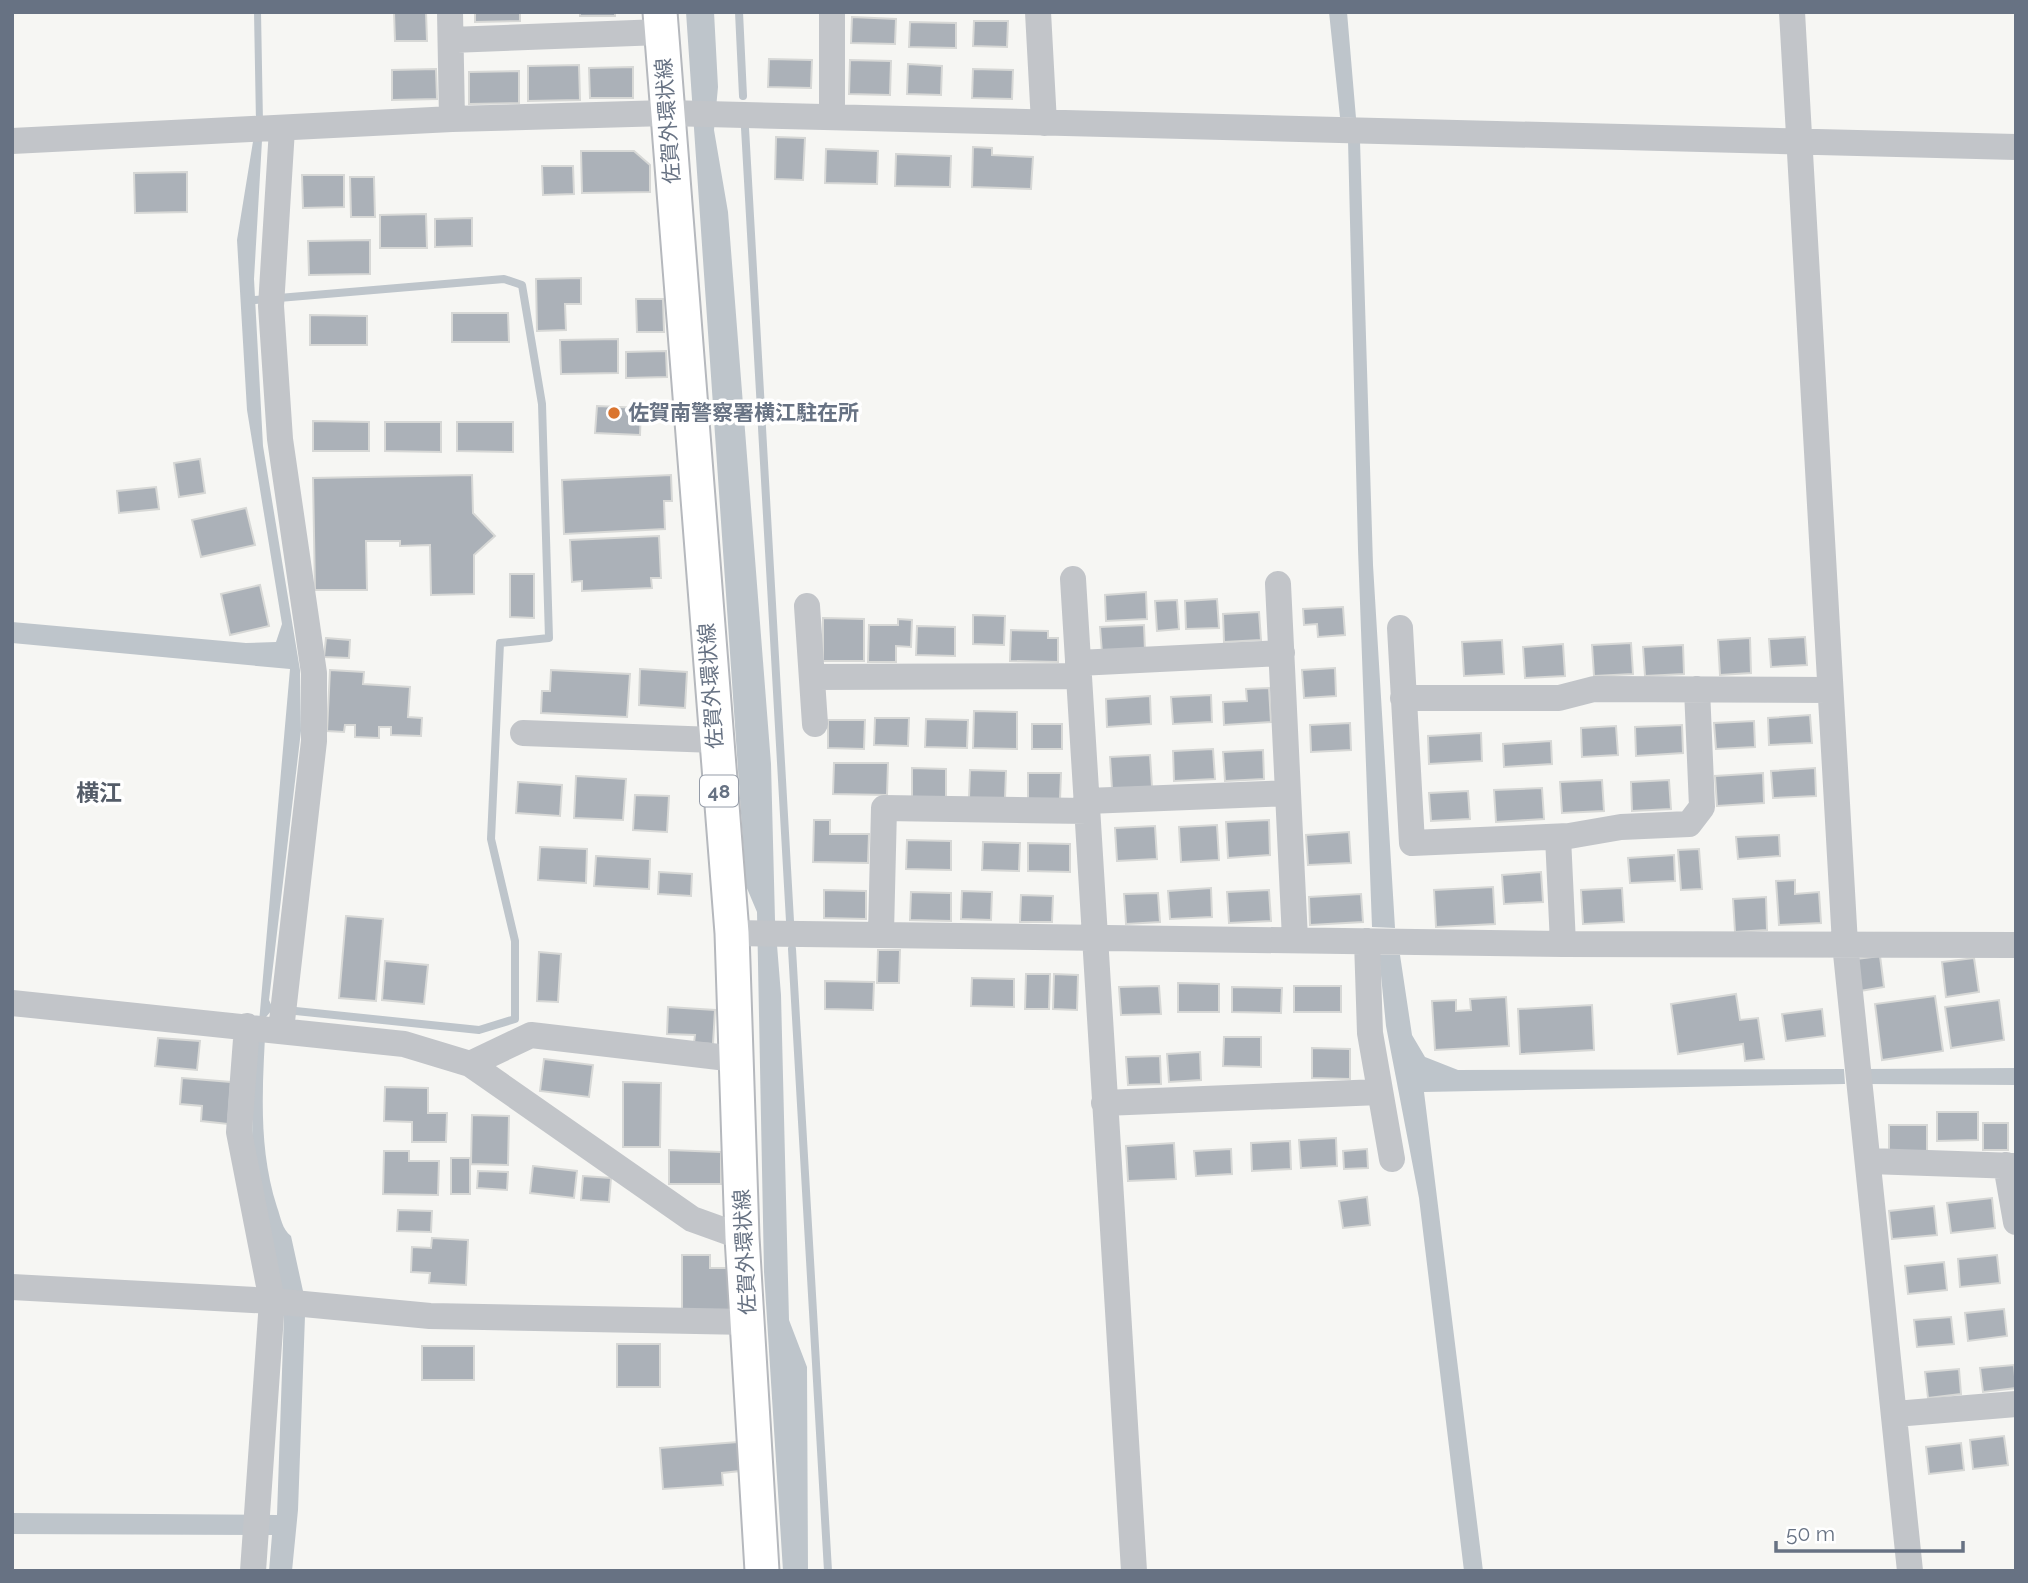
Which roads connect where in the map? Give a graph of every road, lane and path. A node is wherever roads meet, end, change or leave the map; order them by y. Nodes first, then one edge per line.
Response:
1 (450, 12) edge
2 (832, 12) edge
3 (1038, 12) edge
4 (1792, 12) edge
5 (660, 22) edge
6 (451, 40) junction
7 (672, 113) junction
8 (832, 116) junction
9 (452, 119) junction
10 (1044, 123) junction
11 (267, 130) junction
12 (12, 141) edge
13 (1799, 141) junction
14 (2016, 147) edge
15 (1073, 579) dead end
16 (1278, 584) dead end
17 (807, 606) dead end
18 (1400, 628) dead end
19 (1282, 653) junction
20 (1079, 670) junction
21 (812, 677) junction
22 (1697, 689) junction
23 (1830, 690) junction
24 (1404, 698) junction
25 (815, 724) dead end
26 (523, 733) dead end
27 (715, 740) junction
28 (1288, 793) junction
29 (1087, 806) junction
30 (1558, 837) junction
31 (742, 933) junction
32 (881, 933) junction
33 (1094, 936) junction
34 (1295, 939) junction
35 (1367, 941) junction
36 (1563, 944) junction
37 (1845, 944) junction
38 (2016, 945) edge
39 (12, 1003) edge
40 (282, 1016) junction
41 (247, 1026) junction
42 (736, 1059) junction
43 (470, 1064) junction
44 (1380, 1092) junction
45 (1104, 1103) junction
46 (1392, 1159) dead end
47 (1869, 1161) junction
48 (2011, 1165) edge
49 (2016, 1222) edge
50 (742, 1237) junction
51 (12, 1287) edge
52 (286, 1302) junction
53 (749, 1322) junction
54 (2016, 1404) edge
55 (1895, 1414) junction
56 (253, 1571) edge
57 (762, 1571) edge
58 (1134, 1571) edge
59 (1910, 1571) edge

1 - 6 street
2 - 8 street
3 - 10 street
4 - 13 street
5 - 6 street
5 - 7 main road, 佐賀外環状線 / 48
6 - 9 street
7 - 8 street
7 - 9 street
7 - 27 main road, 佐賀外環状線 / 48
8 - 10 street
9 - 11 street
10 - 13 street
11 - 12 street
11 - 40 street
13 - 14 street
13 - 23 street
15 - 20 street
16 - 19 street
17 - 21 street
18 - 24 street
19 - 20 street
19 - 28 street
20 - 21 street
20 - 29 street
21 - 25 street
22 - 23 street
22 - 24 street
22 - 30 street
23 - 37 street
24 - 30 street
26 - 27 street
27 - 31 main road, 佐賀外環状線 / 48
28 - 29 street
28 - 34 street
29 - 32 street
29 - 33 street
30 - 36 street
31 - 32 street
31 - 42 main road, 佐賀外環状線 / 48
32 - 33 street
33 - 34 street
33 - 45 street
34 - 35 street
35 - 36 street
35 - 44 street
36 - 37 street
37 - 38 street
37 - 47 street
39 - 41 street
40 - 41 street
40 - 43 street
41 - 52 street
42 - 43 street
42 - 50 main road, 佐賀外環状線 / 48
43 - 50 street
44 - 45 street
44 - 46 street
45 - 58 street
47 - 48 street
47 - 55 street
48 - 49 street
50 - 53 main road, 佐賀外環状線 / 48
51 - 52 street
52 - 53 street
52 - 56 street
53 - 57 main road, 佐賀外環状線 / 48
54 - 55 street
55 - 59 street

